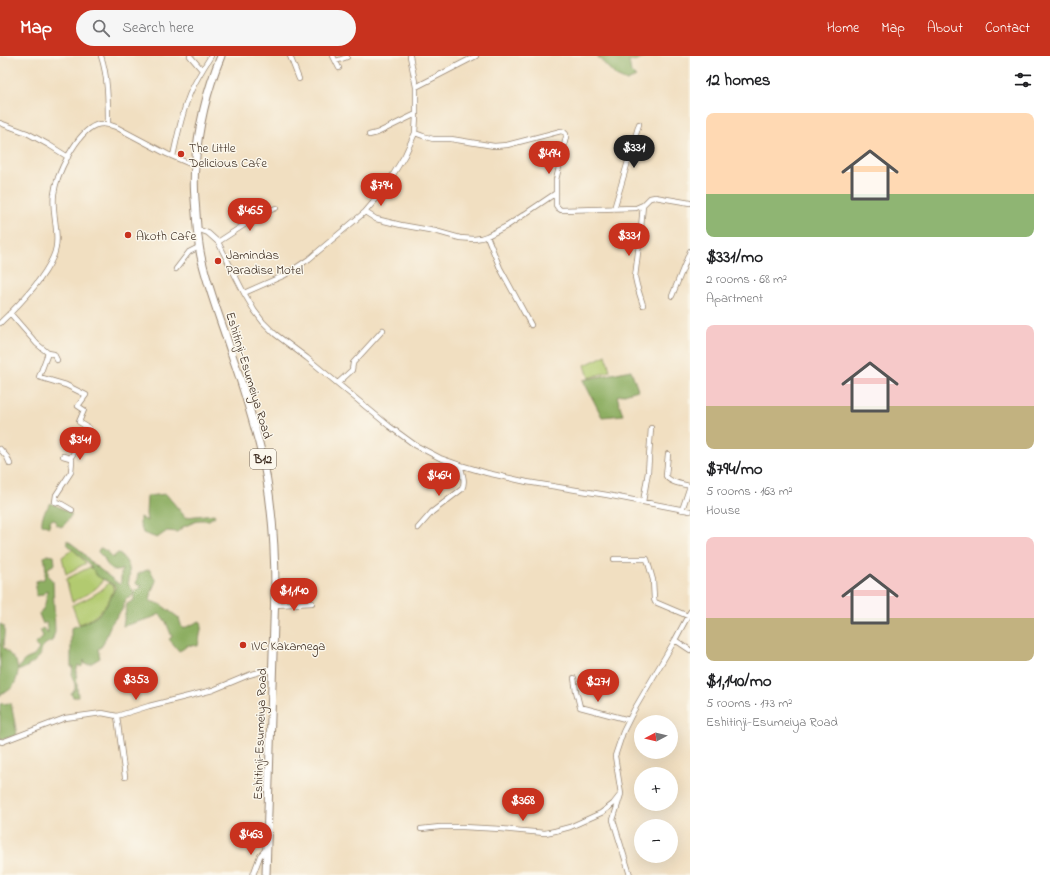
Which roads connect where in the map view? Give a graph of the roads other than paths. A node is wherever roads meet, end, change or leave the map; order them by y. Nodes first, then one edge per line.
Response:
1 (101, 56) edge
2 (190, 56) edge
3 (211, 56) edge
4 (221, 56) edge
5 (290, 56) edge
6 (333, 56) edge
7 (410, 56) edge
8 (476, 56) edge
9 (347, 57) dead end
10 (336, 61) junction
11 (339, 68) dead end
12 (202, 70) junction
13 (299, 79) dead end
14 (416, 87) junction
15 (416, 114) junction
16 (0, 123) edge
17 (108, 124) junction
18 (639, 124) dead end
19 (414, 132) junction
20 (369, 135) dead end
21 (68, 156) junction
22 (173, 156) junction
23 (195, 166) junction
24 (556, 193) junction
25 (690, 203) edge
26 (643, 205) junction
27 (276, 208) dead end
28 (614, 209) junction
29 (365, 212) junction
30 (197, 230) junction
31 (487, 236) junction
32 (218, 242) junction
33 (199, 247) junction
34 (690, 251) edge
35 (176, 268) dead end
36 (244, 293) junction
37 (672, 296) dead end
38 (643, 305) dead end
39 (10, 313) junction
40 (0, 323) edge
41 (531, 325) dead end
42 (383, 330) dead end
43 (48, 353) junction
44 (57, 360) dead end
45 (338, 383) junction
46 (651, 428) dead end
47 (1, 451) edge
48 (668, 454) dead end
49 (62, 456) dead end
50 (70, 458) junction
51 (10, 464) dead end
52 (460, 465) junction
53 (690, 486) edge
54 (643, 502) junction
55 (72, 510) dead end
56 (682, 510) junction
57 (690, 511) edge
58 (418, 528) dead end
59 (614, 559) dead end
60 (312, 603) dead end
61 (275, 605) junction
62 (689, 614) edge
63 (675, 640) junction
64 (690, 650) edge
65 (273, 668) junction
66 (574, 678) dead end
67 (117, 716) junction
68 (629, 720) junction
69 (0, 741) edge
70 (125, 776) dead end
71 (621, 794) junction
72 (421, 829) dead end
73 (267, 848) junction
74 (253, 875) edge
75 (266, 875) edge
76 (630, 875) edge

1 - 17 street
2 - 12 street
3 - 12 street
4 - 23 highway, Eshitinji-Esumeiya Road / B12
5 - 13 street
6 - 10 street
7 - 14 street
8 - 14 street
9 - 10 street
10 - 11 street
12 - 22 street
14 - 15 street
15 - 19 street
15 - 20 street
16 - 21 street
17 - 21 street
17 - 22 street
18 - 28 street
19 - 24 street
19 - 29 street
21 - 39 street
22 - 23 street
23 - 30 highway, Eshitinji-Esumeiya Road / B12
24 - 28 street
24 - 31 street
25 - 26 street
26 - 28 street
26 - 38 street
27 - 32 street
29 - 31 street
29 - 36 street
30 - 32 street
30 - 33 highway, Eshitinji-Esumeiya Road / B12
31 - 41 street
32 - 36 street
33 - 35 street
33 - 61 highway, Eshitinji-Esumeiya Road / B12
34 - 37 street
36 - 45 street
39 - 40 street
39 - 43 street
42 - 45 street
43 - 44 street
43 - 50 street
45 - 52 street
46 - 54 street
47 - 51 street
48 - 53 street
49 - 50 street
50 - 55 street
52 - 54 street
52 - 58 street
53 - 56 street
54 - 56 street
56 - 57 street
59 - 62 street
60 - 61 street
61 - 65 highway, Eshitinji-Esumeiya Road / B12
62 - 63 street
63 - 64 street
63 - 68 street
65 - 67 street
65 - 73 highway, Eshitinji-Esumeiya Road / B12
66 - 68 street
67 - 69 street
67 - 70 street
68 - 71 street
71 - 72 street
71 - 76 street
73 - 74 street
73 - 75 highway, Eshitinji-Esumeiya Road / B12

